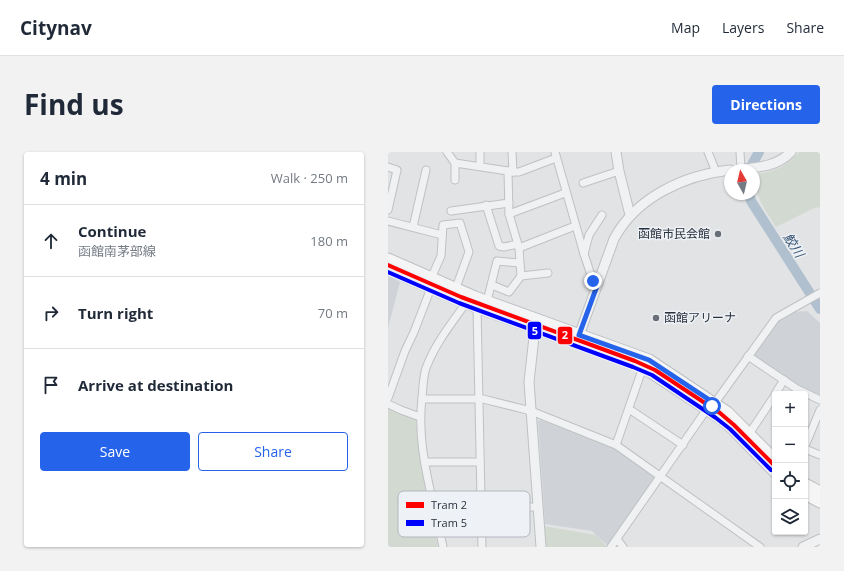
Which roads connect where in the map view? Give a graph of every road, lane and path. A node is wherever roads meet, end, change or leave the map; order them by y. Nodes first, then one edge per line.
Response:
1 (448, 152) edge
2 (480, 152) edge
3 (512, 152) edge
4 (616, 152) edge
5 (708, 152) edge
6 (740, 152) edge
7 (791, 152) edge
8 (555, 155) edge
9 (455, 163) junction
10 (741, 164) edge
11 (480, 166) junction
12 (388, 167) edge
13 (760, 167) edge
14 (426, 170) dead end
15 (511, 171) junction
16 (619, 171) junction
17 (724, 171) edge
18 (716, 172) junction
19 (455, 180) dead end
20 (583, 183) dead end
21 (565, 193) junction
22 (390, 196) edge
23 (509, 202) junction
24 (486, 205) junction
25 (388, 210) edge
26 (451, 211) dead end
27 (509, 214) junction
28 (602, 215) dead end
29 (630, 215) junction
30 (388, 221) edge
31 (575, 226) junction
32 (413, 228) junction
33 (442, 235) junction
34 (519, 246) junction
35 (584, 254) junction
36 (388, 259) edge
37 (520, 263) junction
38 (388, 269) edge
39 (434, 274) dead end
40 (548, 274) dead end
41 (521, 276) junction
42 (457, 285) dead end
43 (492, 285) junction
44 (597, 286) junction
45 (429, 293) dead end
46 (818, 294) edge
47 (482, 301) junction
48 (466, 303) junction
49 (536, 324) junction
50 (577, 339) junction
51 (748, 356) junction
52 (643, 367) junction
53 (784, 380) junction
54 (777, 391) edge
55 (388, 398) edge
56 (422, 399) junction
57 (479, 399) junction
58 (772, 399) edge
59 (820, 400) edge
60 (388, 404) edge
61 (711, 406) junction
62 (820, 410) edge
63 (531, 411) junction
64 (632, 411) dead end
65 (420, 417) junction
66 (749, 434) junction
67 (808, 439) edge
68 (616, 445) junction
69 (683, 445) junction
70 (808, 450) edge
71 (820, 455) edge
72 (772, 457) edge
73 (425, 462) junction
74 (480, 462) junction
75 (772, 469) edge
76 (661, 476) junction
77 (808, 486) edge
78 (431, 491) edge
79 (481, 491) edge
80 (820, 492) edge
81 (808, 496) edge
82 (820, 502) edge
83 (530, 507) edge
84 (538, 507) junction
85 (441, 537) edge
86 (482, 537) edge
87 (617, 539) junction
88 (820, 539) edge
89 (443, 547) edge
90 (482, 547) edge
91 (541, 547) edge
92 (611, 547) edge
93 (623, 547) edge
94 (760, 547) edge
95 (803, 547) edge

1 - 9 street
2 - 11 street
3 - 15 street
4 - 16 street
5 - 18 street
6 - 10 street
7 - 13 street
8 - 15 street
8 - 21 street
9 - 11 street
9 - 19 street
11 - 15 street
12 - 22 street
14 - 32 street
15 - 23 street
16 - 20 street
16 - 29 street
17 - 18 street
18 - 29 street
21 - 27 street
21 - 31 street
22 - 25 street
23 - 24 street
23 - 27 street
24 - 26 street
24 - 34 street
27 - 34 street
28 - 35 street
29 - 44 street
30 - 32 street
31 - 34 street
31 - 35 street
32 - 33 street
33 - 39 street
33 - 42 street
34 - 37 street
35 - 44 street
36 - 47 main road
37 - 41 street
37 - 43 street
38 - 48 main road
40 - 41 street
41 - 43 street
43 - 47 street
44 - 50 street
45 - 55 street
46 - 51 street
47 - 48 main road
47 - 49 main road
47 - 57 street
48 - 56 street
49 - 50 main road
49 - 63 street
50 - 52 main road
50 - 61 main road
51 - 53 street
51 - 61 street
52 - 61 main road
52 - 68 street
53 - 54 street
53 - 59 street
56 - 57 street
56 - 65 street
57 - 63 street
57 - 74 street
58 - 66 street
60 - 65 street
61 - 66 main road
61 - 69 street
61 - 75 main road
62 - 67 street
63 - 68 street
63 - 84 street
64 - 69 street
65 - 73 street
66 - 72 main road
68 - 76 street
69 - 76 street
70 - 71 street
73 - 74 street
73 - 78 street
74 - 79 street
76 - 87 street
76 - 94 street
77 - 80 main road
81 - 82 main road
83 - 84 street
84 - 91 street
85 - 89 street
86 - 90 street
87 - 92 street
87 - 93 street
88 - 95 street

